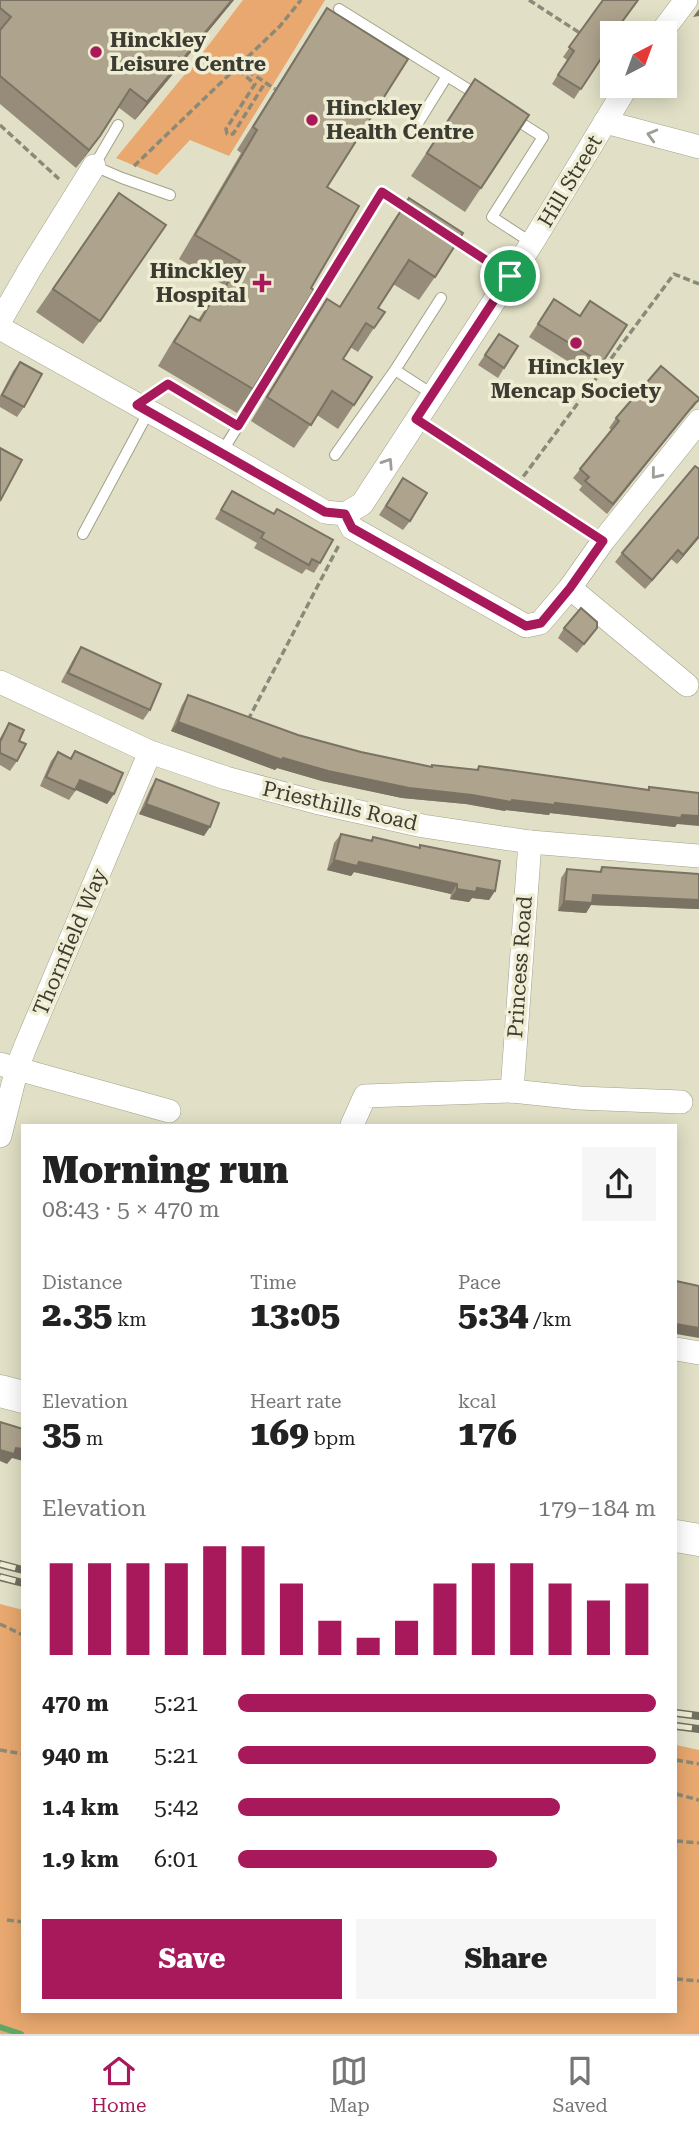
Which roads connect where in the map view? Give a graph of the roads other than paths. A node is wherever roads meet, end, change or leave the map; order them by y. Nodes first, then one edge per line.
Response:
1 (686, 0) edge
2 (340, 9) dead end
3 (670, 21) edge
4 (447, 76) junction
5 (620, 98) edge
6 (490, 103) edge
7 (501, 110) edge
8 (605, 122) junction
9 (118, 125) edge
10 (416, 127) dead end
11 (699, 147) edge
12 (94, 166) junction
13 (170, 195) dead end
14 (429, 223) edge
15 (440, 230) edge
16 (532, 243) junction
17 (510, 276) junction
18 (441, 298) edge
19 (2, 333) edge
20 (395, 370) junction
21 (432, 394) junction
22 (143, 408) junction
23 (238, 426) junction
24 (696, 429) edge
25 (222, 452) junction
26 (335, 455) dead end
27 (348, 521) junction
28 (83, 534) dead end
29 (570, 588) junction
30 (0, 682) edge
31 (687, 685) dead end
32 (150, 752) junction
33 (530, 842) junction
34 (699, 856) edge
35 (9, 1066) edge
36 (512, 1091) junction
37 (681, 1102) dead end
38 (169, 1111) dead end
39 (352, 1124) edge
40 (0, 1136) edge
41 (677, 1349) edge
42 (699, 1353) edge
43 (0, 1391) edge
44 (21, 1396) edge
45 (677, 1536) edge
46 (699, 1540) edge

1 - 3 street
2 - 4 lane
4 - 6 lane
4 - 10 lane
5 - 8 street, Hill Street
7 - 16 lane
11 -> 8 street
8 - 16 street, Hill Street
9 - 12 lane
12 - 13 lane
12 - 19 street
14 - 23 lane
15 - 17 lane
16 - 17 street, Hill Street
17 - 21 street, Hill Street
18 - 20 lane
19 - 22 street
20 - 21 lane
20 - 26 lane
27 -> 21 street, Hill Street
22 - 23 lane
22 - 25 street
22 - 28 lane
23 - 25 lane
24 -> 29 street
25 - 27 street
27 - 29 street
29 - 31 street
30 - 32 street, Priesthills Road
32 - 33 street, Priesthills Road
32 - 35 street, Thornfield Way
33 - 34 street, Priesthills Road
33 - 36 street, Princess Road
35 - 38 street
35 - 40 street, Thornfield Way
36 - 37 street
36 - 39 street
41 - 42 street
43 - 44 main road
45 - 46 main road

